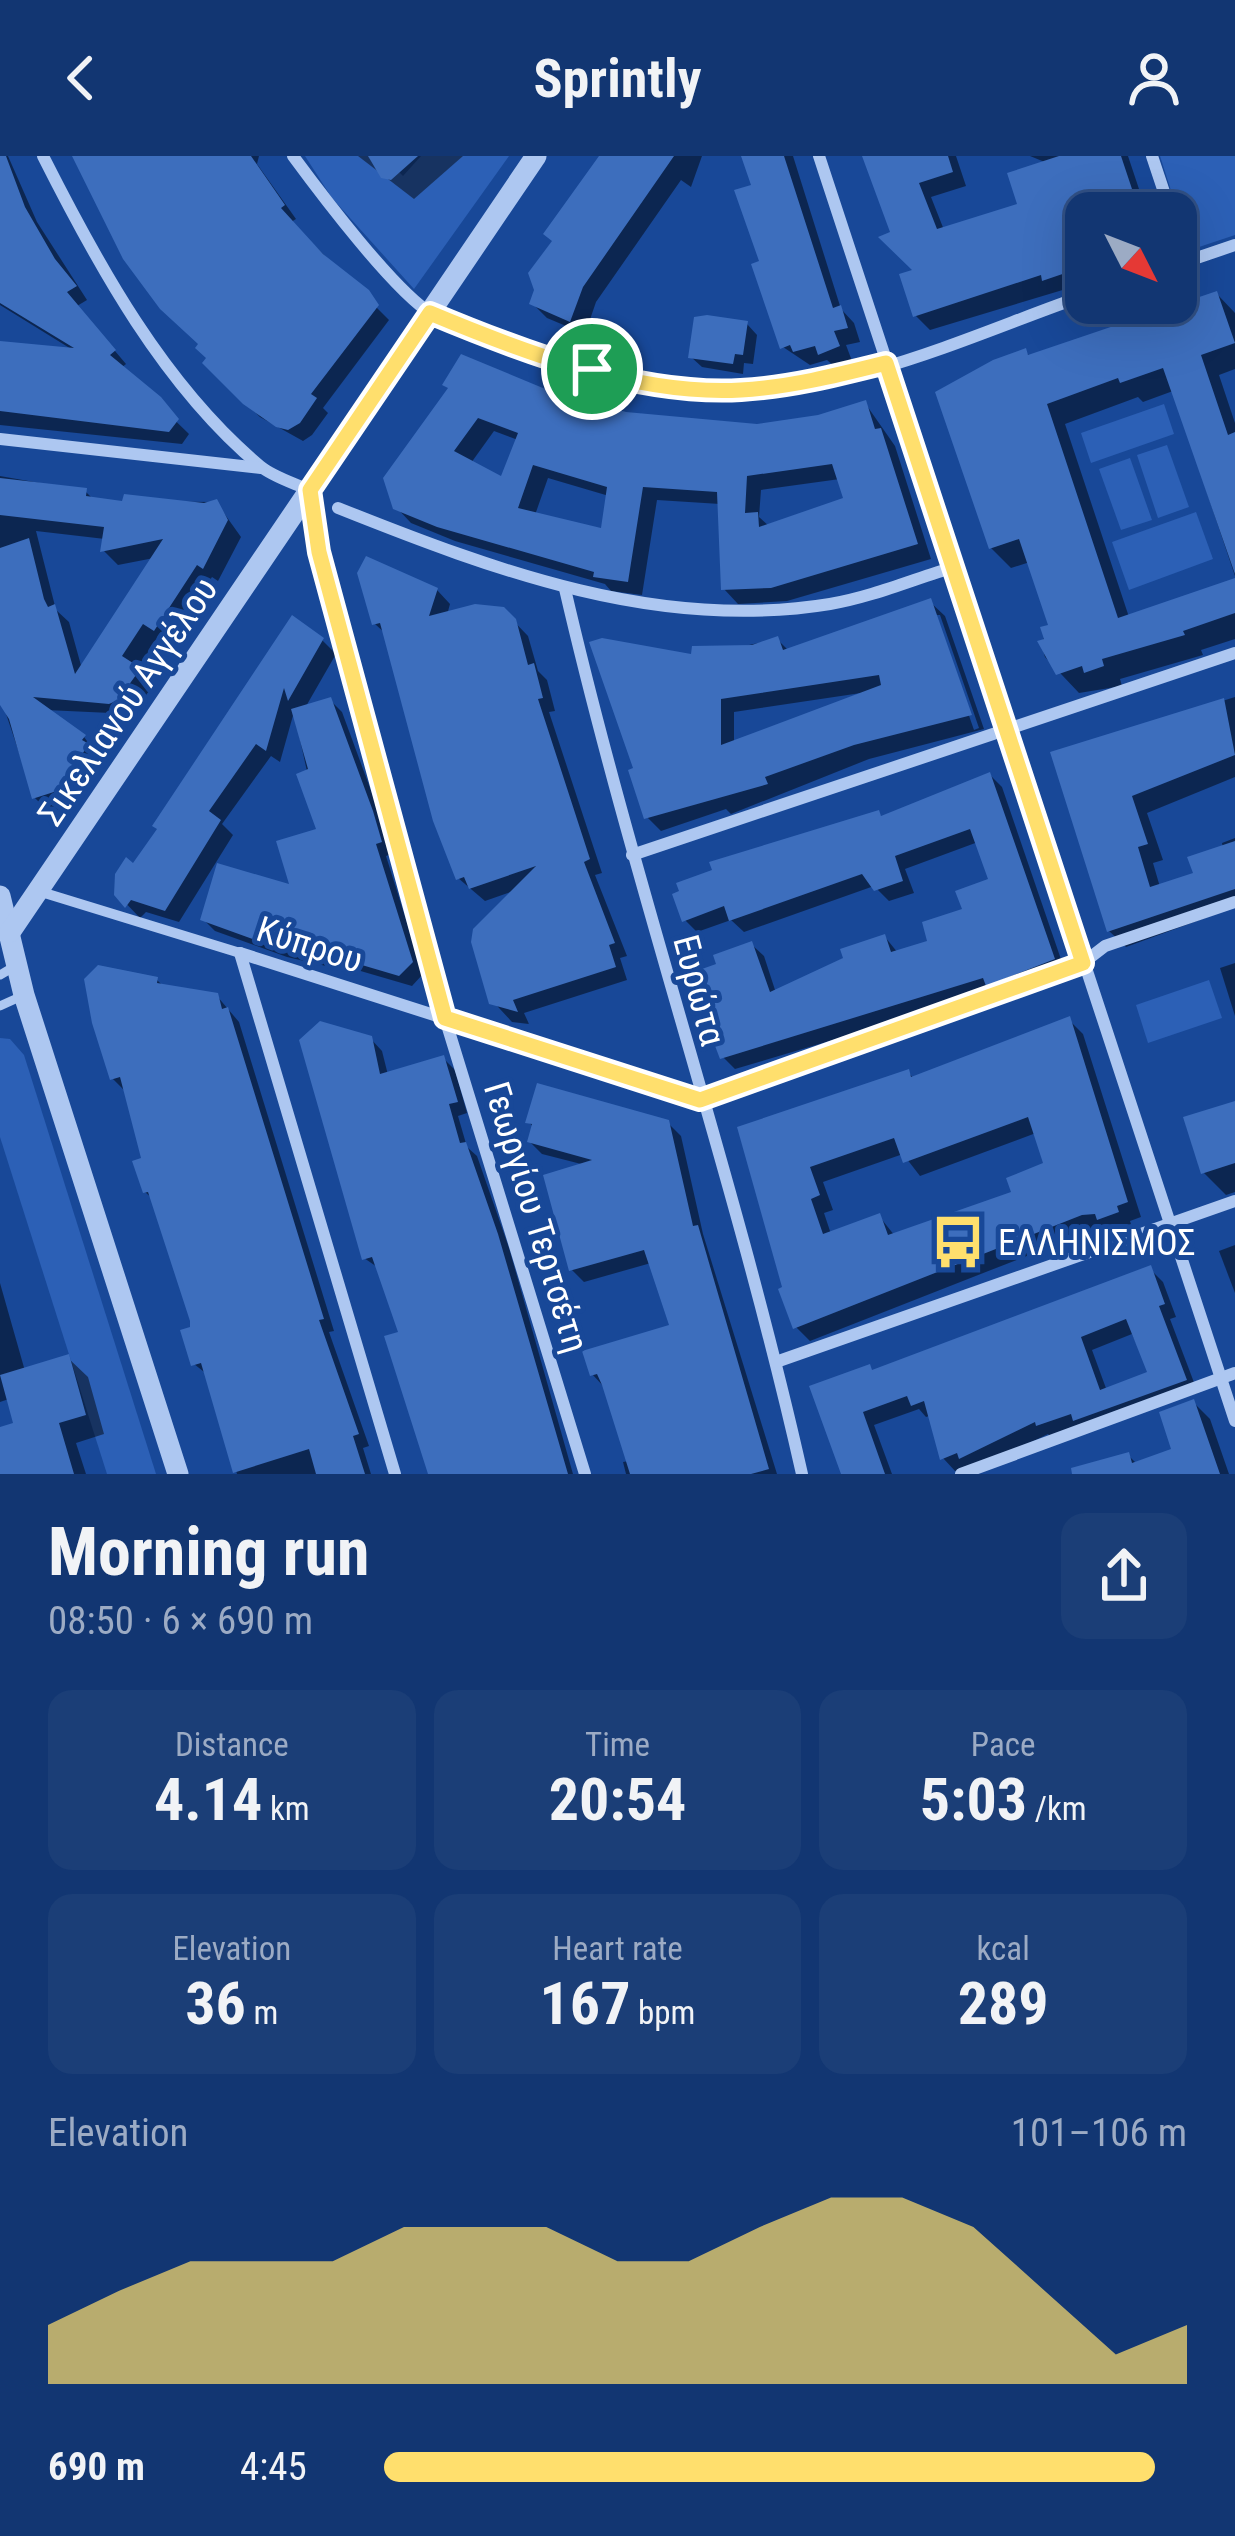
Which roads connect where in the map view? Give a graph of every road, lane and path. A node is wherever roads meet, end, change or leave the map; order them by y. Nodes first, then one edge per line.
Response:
1 (43, 156) edge
2 (293, 156) edge
3 (536, 156) edge
4 (819, 156) edge
5 (1152, 156) edge
6 (1165, 192) edge
7 (1235, 244) edge
8 (1197, 258) edge
9 (1065, 302) edge
10 (430, 313) junction
11 (886, 363) junction
12 (0, 439) edge
13 (262, 468) junction
14 (310, 490) junction
15 (338, 508) dead end
16 (954, 566) junction
17 (565, 589) junction
18 (1235, 653) edge
19 (1007, 728) junction
20 (632, 855) junction
21 (38, 891) junction
22 (0, 896) edge
23 (1235, 902) edge
24 (10, 932) junction
25 (240, 953) junction
26 (1083, 963) junction
27 (9, 970) edge
28 (24, 995) junction
29 (0, 1006) edge
30 (445, 1018) junction
31 (700, 1100) junction
32 (1235, 1201) edge
33 (1168, 1226) junction
34 (776, 1362) junction
35 (1228, 1376) edge
36 (1235, 1421) edge
37 (178, 1474) edge
38 (395, 1474) edge
39 (585, 1474) edge
40 (802, 1474) edge
41 (961, 1474) edge

1 - 13 street
2 - 10 street
3 - 10 street, Σικελιανού Αγγέλου
4 - 11 street
5 - 6 street
7 - 8 street
9 - 11 street
10 - 11 street
10 - 14 street, Σικελιανού Αγγέλου
11 - 16 street
12 - 13 street
13 - 14 street
14 - 21 street, Σικελιανού Αγγέλου
14 - 30 street, Γεωργίου Τερτσέτη
15 - 17 street
16 - 17 street
16 - 19 street
17 - 20 street, Ευρώτα
18 - 19 street
19 - 20 street
19 - 26 street
20 - 31 street, Ευρώτα
21 - 24 street, Σικελιανού Αγγέλου
21 - 25 street, Κύπρου
22 - 24 street
23 - 26 street
24 - 27 street
25 - 30 street, Κύπρου
25 - 38 street
26 - 31 street
26 - 33 street
27 - 28 street
28 - 29 lane
28 - 37 street
30 - 31 street, Κύπρου
30 - 39 street, Γεωργίου Τερτσέτη
31 - 34 street, Ευρώτα
32 - 33 street
33 - 34 street
33 - 35 street
34 - 40 street, Ευρώτα
35 - 36 street
35 - 41 street

